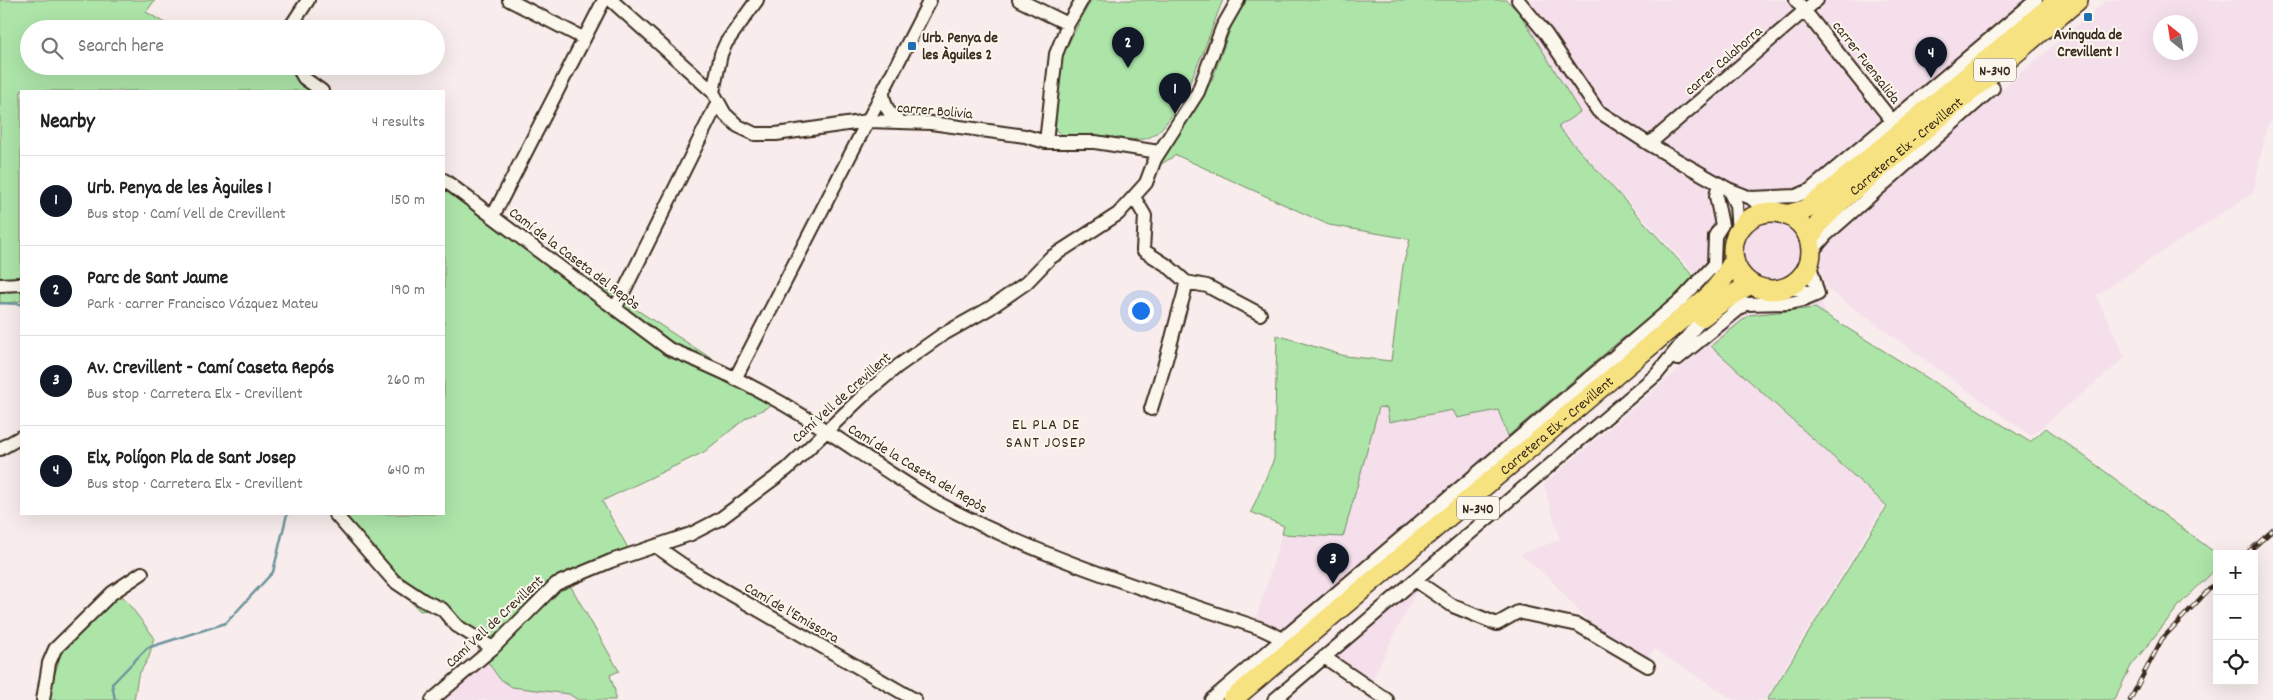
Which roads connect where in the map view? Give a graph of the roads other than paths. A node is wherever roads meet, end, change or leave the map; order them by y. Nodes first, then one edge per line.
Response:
1 (308, 0) edge
2 (509, 0) edge
3 (604, 0) edge
4 (611, 0) edge
5 (757, 0) edge
6 (930, 0) edge
7 (1018, 0) edge
8 (1082, 0) edge
9 (1238, 0) edge
10 (1518, 0) edge
11 (1796, 0) edge
12 (1817, 0) edge
13 (2036, 0) edge
14 (2058, 0) edge
15 (2078, 0) edge
16 (1805, 10) junction
17 (295, 20) edge
18 (1068, 24) junction
19 (583, 38) junction
20 (1961, 64) joint
21 (302, 75) edge
22 (1993, 88) dead end
23 (321, 90) edge
24 (883, 94) junction
25 (716, 97) junction
26 (868, 121) junction
27 (901, 122) junction
28 (1902, 123) junction
29 (1169, 134) junction
30 (1046, 142) junction
31 (1650, 144) junction
32 (1137, 149) junction
33 (1159, 152) junction
34 (445, 181) edge
35 (1724, 186) junction
36 (1134, 197) junction
37 (1751, 198) junction
38 (1777, 214) junction
39 (493, 216) junction
40 (1738, 232) junction
41 (1809, 252) junction
42 (1734, 260) junction
43 (1186, 282) junction
44 (20, 284) edge
45 (1750, 284) junction
46 (0, 285) edge
47 (1785, 288) junction
48 (1818, 294) junction
49 (615, 309) junction
50 (1260, 314) dead end
51 (1705, 315) junction
52 (1652, 345) junction
53 (1656, 376) junction
54 (735, 379) junction
55 (1580, 388) junction
56 (1151, 409) dead end
57 (826, 432) junction
58 (20, 438) edge
59 (0, 449) edge
60 (335, 515) edge
61 (657, 547) junction
62 (142, 573) dead end
63 (1415, 580) junction
64 (1284, 639) junction
65 (493, 648) junction
66 (1324, 657) junction
67 (1648, 666) dead end
68 (43, 700) edge
69 (432, 700) edge
70 (914, 700) edge
71 (1211, 700) edge
72 (1232, 700) edge
73 (1251, 700) edge
74 (1274, 700) edge
75 (1387, 700) edge

1 - 17 street
2 - 19 street
3 - 19 street
4 - 25 street, carrer Bolivia
5 - 25 street
6 - 24 street
7 - 18 street
8 - 18 street
9 - 29 street, Camí Vell de Crevillent
10 - 31 street
11 - 16 street, carrer Fuensalida
12 - 16 street, carrer Calahorra
13 - 20 street
14 - 28 highway, Carretera Elx - Crevillent / N-340
15 - 41 highway, Carretera Elx - Crevillent / N-340
16 - 28 street, carrer Fuensalida
16 - 31 street, carrer Calahorra
18 - 30 street
19 - 39 street
20 - 28 highway
21 - 23 street
22 - 41 street
24 - 26 street
24 - 27 street
25 - 26 street, carrer Bolivia
25 - 49 street
26 - 27 street, carrer Bolivia
26 - 54 street
27 - 30 street, carrer Bolivia
28 - 37 street
28 - 38 highway, Carretera Elx - Crevillent / N-340
29 - 32 street
29 - 33 street, Camí Vell de Crevillent
30 - 32 street, carrer Bolivia
31 - 35 street
32 - 33 street, carrer Bolivia
33 - 36 street, Camí Vell de Crevillent
34 - 39 street, Camí de la Caseta del Repòs
35 - 37 street
35 - 40 street
35 - 55 street
36 - 43 street
36 - 57 street, Camí Vell de Crevillent
37 - 38 street
38 - 40 highway, N-340
38 - 41 highway
39 - 49 street, Camí de la Caseta del Repòs
40 - 42 highway, N-340
41 - 47 highway, N-340
41 - 48 street
42 - 45 highway
42 - 52 highway, Carretera Elx - Crevillent / N-340
43 - 50 street
43 - 56 street
44 - 46 street
45 - 47 highway
45 - 51 highway, Carretera Elx - Crevillent / N-340
47 - 48 street
48 - 53 street
49 - 54 street, Camí de la Caseta del Repòs
51 - 53 street
51 - 73 highway, Carretera Elx - Crevillent / N-340
52 - 55 street
52 - 72 highway, Carretera Elx - Crevillent / N-340
53 - 63 street
54 - 57 street, Camí de la Caseta del Repòs
55 - 64 street
57 - 61 street, Camí Vell de Crevillent
57 - 64 street, Camí de la Caseta del Repòs
58 - 59 street
60 - 65 street
61 - 65 street, Camí Vell de Crevillent
61 - 70 street, Camí de l'Emissora
62 - 68 street
63 - 66 street
63 - 67 street
64 - 71 street
65 - 69 street, Camí Vell de Crevillent
66 - 74 street
66 - 75 street

